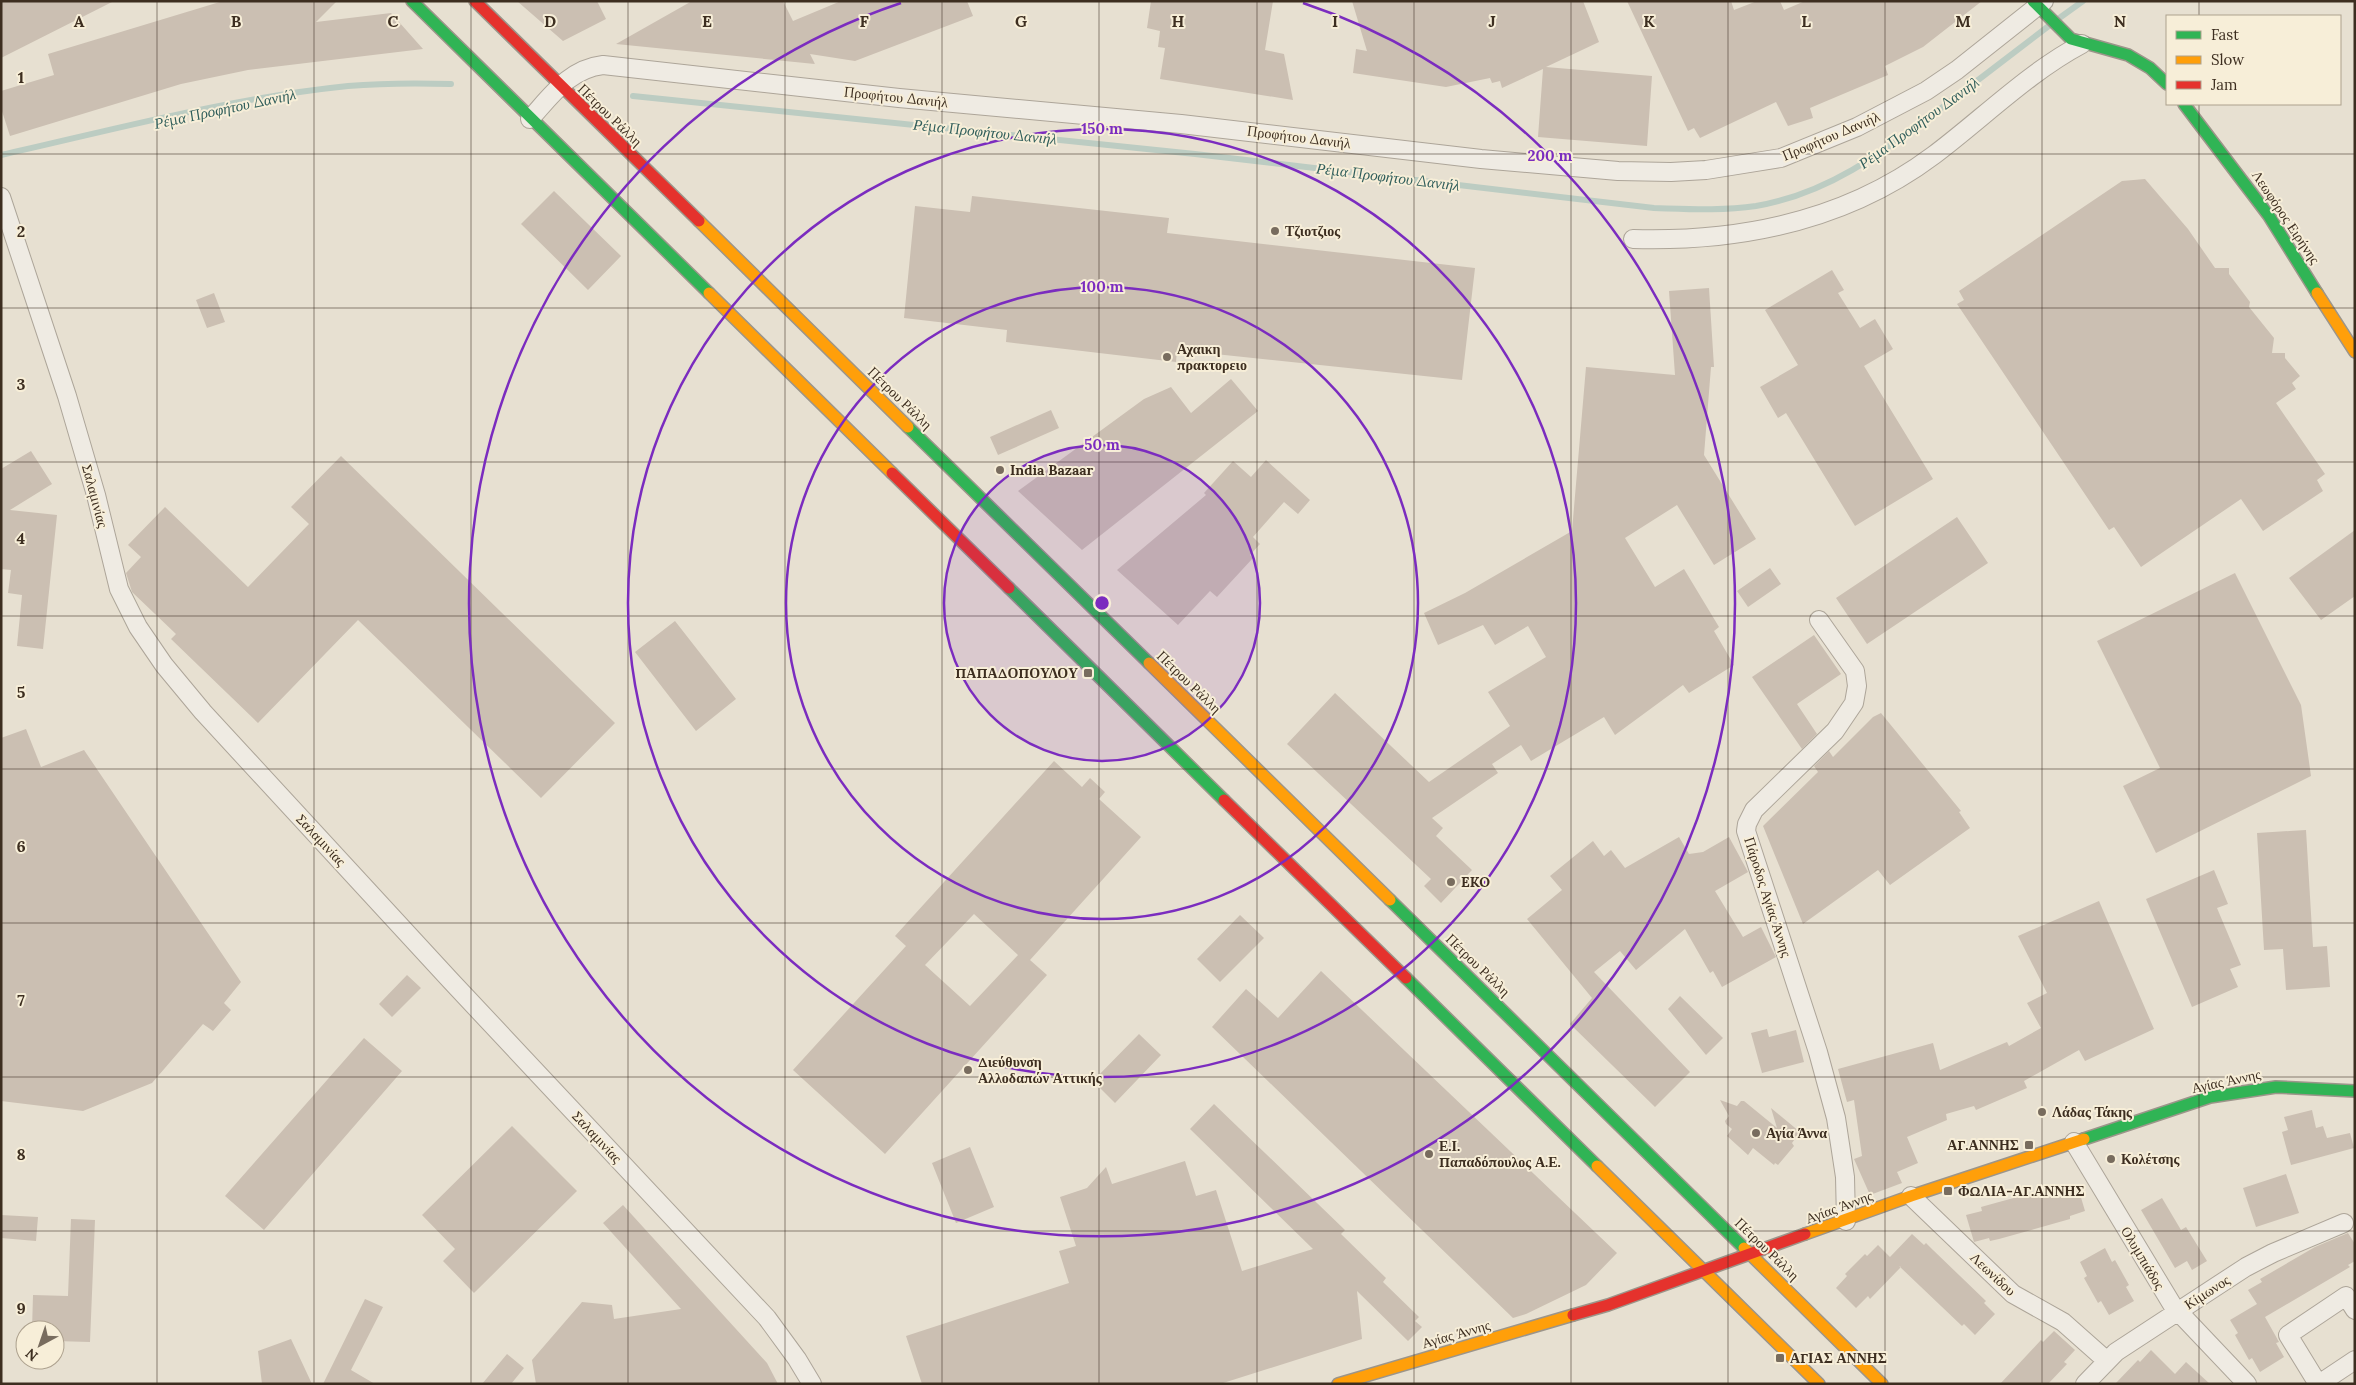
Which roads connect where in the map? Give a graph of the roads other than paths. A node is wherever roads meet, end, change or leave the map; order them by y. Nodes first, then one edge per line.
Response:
1 (412, 1) edge
2 (475, 1) edge
3 (2040, 6) edge
4 (2082, 44) junction
5 (2166, 83) edge
6 (560, 86) junction
7 (2185, 105) edge
8 (530, 120) junction
9 (1, 197) edge
10 (1633, 239) dead end
11 (2355, 352) edge
12 (1819, 620) dead end
13 (2355, 1091) edge
14 (2074, 1142) junction
15 (1911, 1196) junction
16 (1846, 1221) junction
17 (2344, 1223) dead end
18 (1752, 1254) junction
19 (1704, 1272) junction
20 (2355, 1310) edge
21 (2177, 1312) junction
22 (2355, 1360) edge
23 (2107, 1361) junction
24 (812, 1384) edge
25 (1338, 1384) edge
26 (1819, 1384) edge
27 (1882, 1384) edge
28 (2085, 1384) edge
29 (2247, 1384) edge
30 (2318, 1384) edge

1 - 8 main road
2 - 6 main road, Πέτρου Ράλλη
3 - 4 main road
3 - 6 street, Προφήτου Δανιήλ
4 - 5 main road
4 - 10 street
6 - 8 street, Προφήτου Δανιήλ
6 - 18 main road, Πέτρου Ράλλη
7 - 11 main road, Λεωφόρος Ειρήνης
8 - 19 main road
9 - 24 street, Σαλαμινίας
12 - 16 street, Πάροδος Αγίας Άννης
13 - 14 main road, Αγίας Άννης
14 - 15 main road, Αγίας Άννης
14 - 21 street, Ολυμπιάδος
15 - 16 main road, Αγίας Άννης
15 - 23 street, Λεωνίδου
16 - 18 main road, Αγίας Άννης
17 - 21 street, Κίμωνος
18 - 19 main road, Αγίας Άννης
18 - 27 main road, Πέτρου Ράλλη
19 - 25 main road, Αγίας Άννης
19 - 26 main road
20 - 30 street
21 - 23 street, Κίμωνος
21 - 29 street, Ολυμπιάδος
22 - 30 street
23 - 28 street, Κίμωνος

